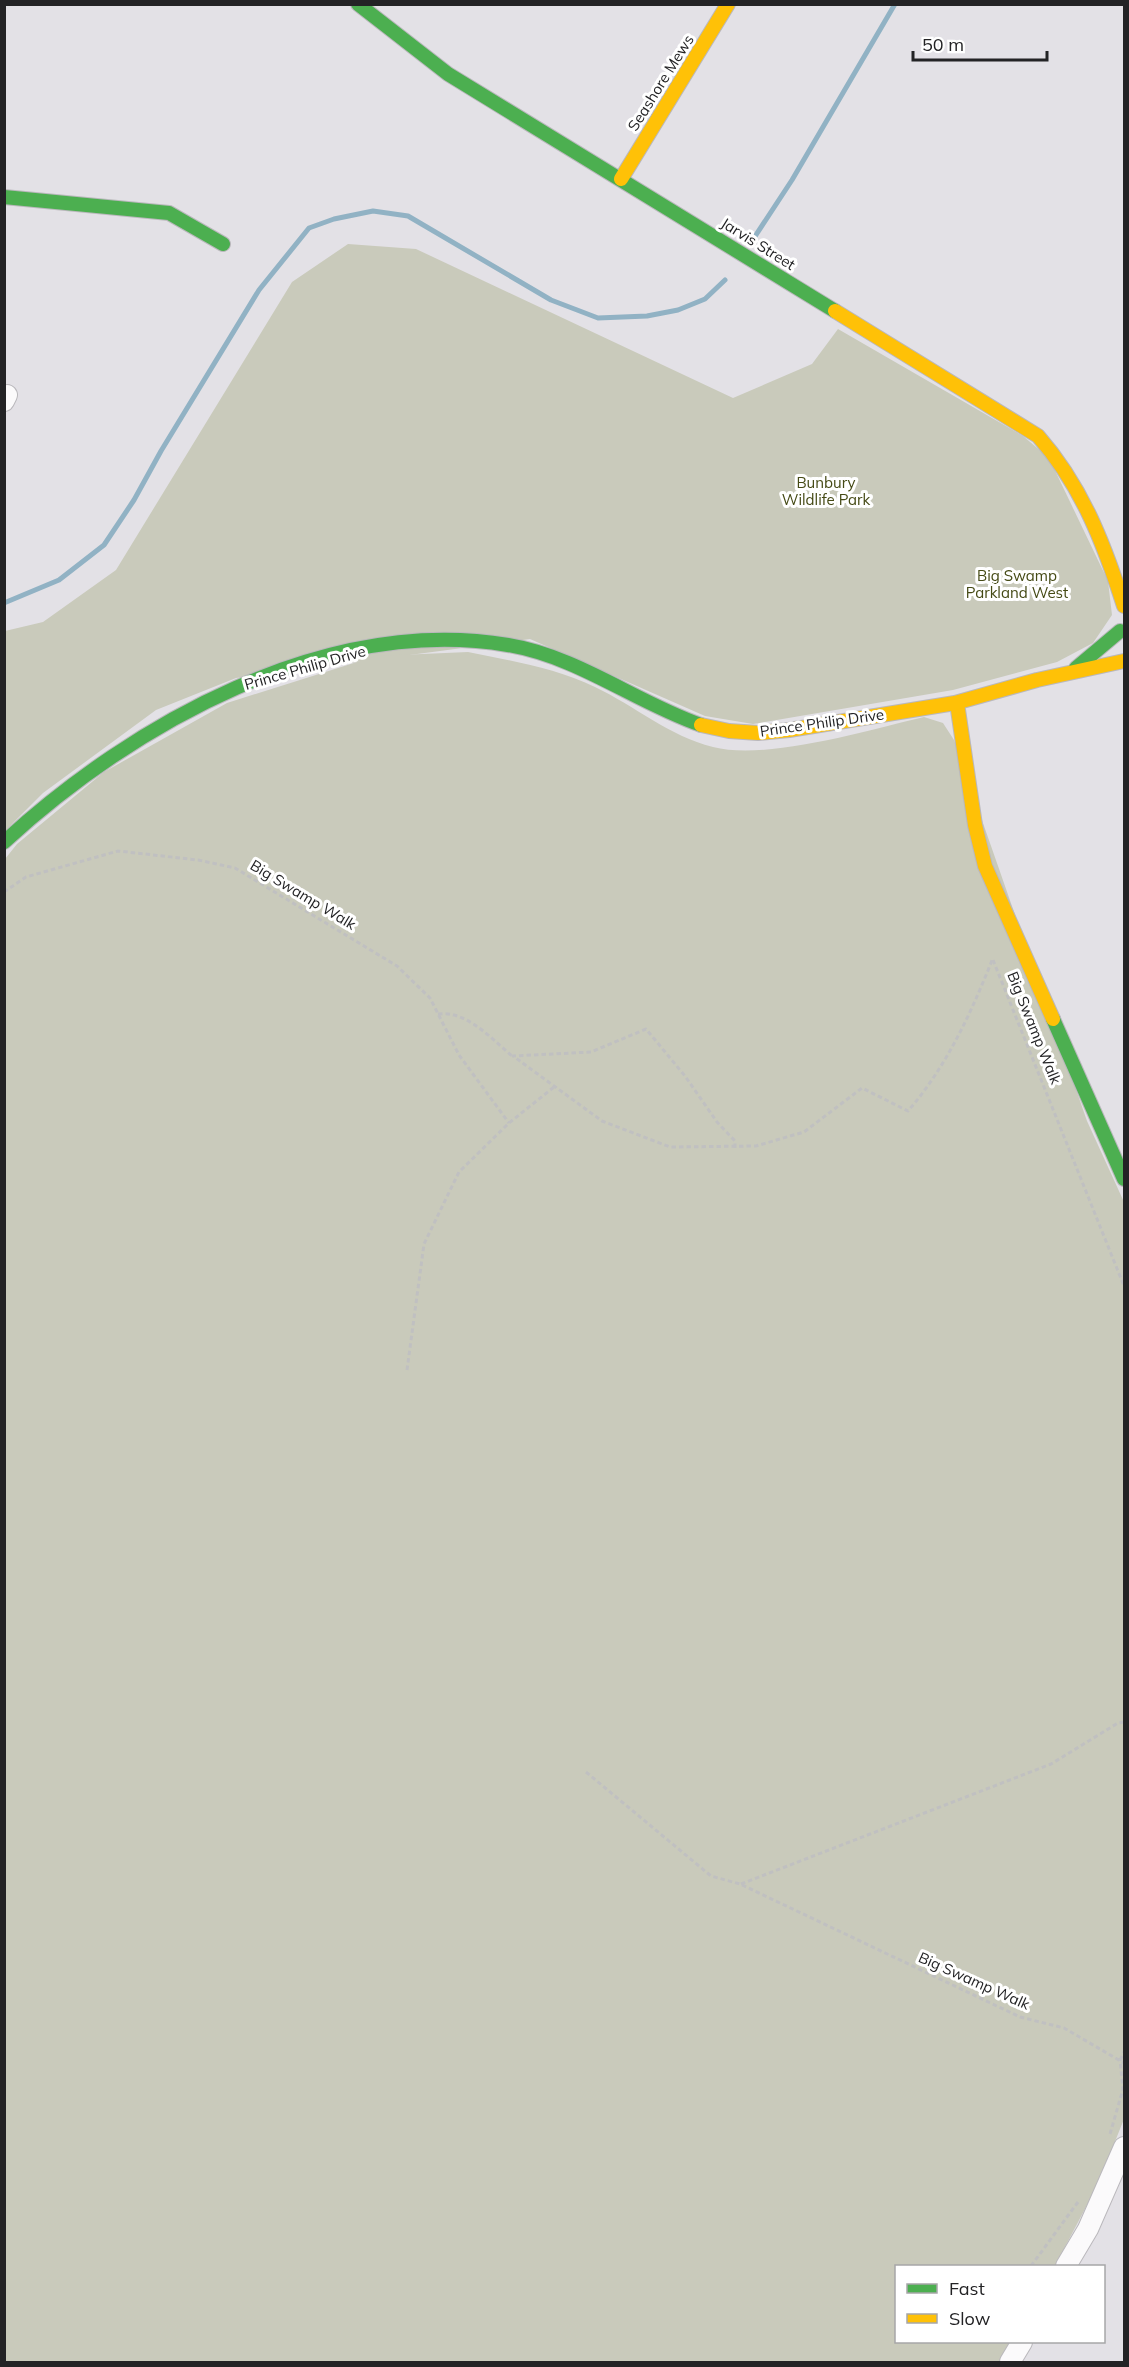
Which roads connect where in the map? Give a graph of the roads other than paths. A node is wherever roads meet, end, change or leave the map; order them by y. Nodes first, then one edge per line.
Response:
1 (358, 4) edge
2 (728, 4) edge
3 (621, 179) junction
4 (4, 196) edge
5 (223, 244) dead end
6 (1104, 544) junction
7 (1125, 567) edge
8 (1125, 606) edge
9 (1125, 613) edge
10 (1122, 637) edge
11 (1125, 661) edge
12 (1075, 669) junction
13 (957, 703) junction
14 (4, 842) edge
15 (1125, 1179) edge
16 (1116, 2144) edge
17 (1067, 2265) edge
18 (1021, 2343) edge
19 (1010, 2362) edge

1 - 3 street, Jarvis Street
2 - 3 street, Seashore Mews
3 - 6 street, Jarvis Street
4 - 5 street
6 - 7 street, Jarvis Street
6 - 8 street, Jarvis Street
9 - 10 street
10 - 12 street, Prince Philip Drive
11 - 12 street, Prince Philip Drive
12 - 13 street, Prince Philip Drive
13 - 14 street, Prince Philip Drive
13 - 15 street
16 - 17 street
18 - 19 street

